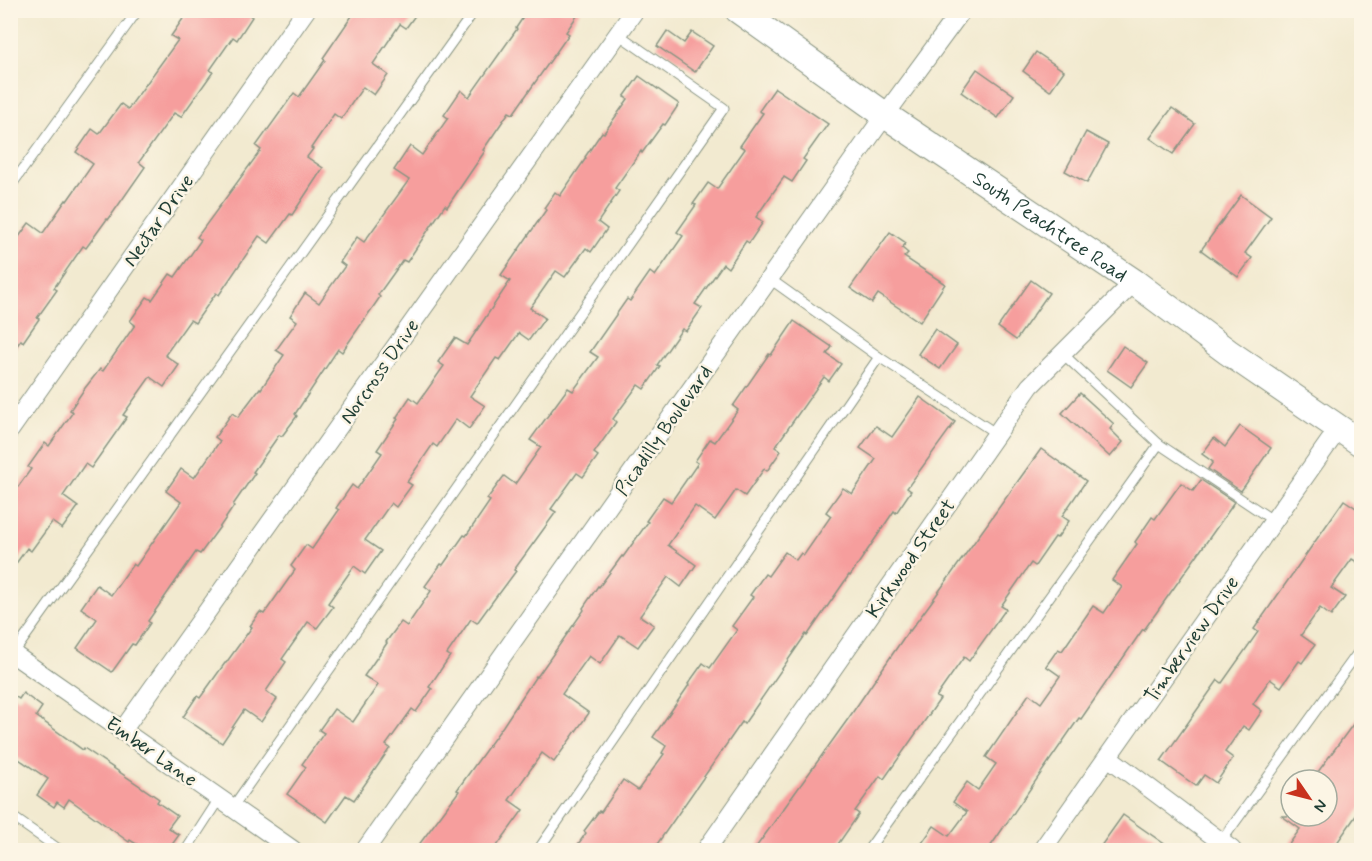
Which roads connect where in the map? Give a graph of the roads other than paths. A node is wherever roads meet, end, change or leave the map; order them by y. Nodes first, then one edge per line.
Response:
1 (138, 10) edge
2 (306, 10) edge
3 (475, 10) edge
4 (635, 10) edge
5 (738, 10) edge
6 (962, 10) edge
7 (618, 34) junction
8 (885, 116) junction
9 (10, 187) edge
10 (770, 279) junction
11 (1134, 282) junction
12 (1063, 354) junction
13 (879, 357) junction
14 (1339, 428) junction
15 (10, 430) edge
16 (997, 434) junction
17 (1159, 444) junction
18 (1362, 444) edge
19 (1274, 521) junction
20 (1362, 646) edge
21 (12, 653) edge
22 (122, 731) junction
23 (1108, 757) junction
24 (226, 803) junction
25 (10, 815) edge
26 (1222, 848) edge
27 (60, 850) edge
28 (186, 850) edge
29 (293, 850) edge
30 (365, 850) edge
31 (538, 850) edge
32 (706, 850) edge
33 (868, 850) edge
34 (1042, 850) edge

1 - 9 lane
2 - 15 street, Nectar Drive
3 - 21 lane
4 - 7 street, Norcross Drive
5 - 8 main road, South Peachtree Road
6 - 8 street, Picadilly Boulevard
7 - 22 street, Norcross Drive
7 - 24 lane
8 - 10 street, Picadilly Boulevard
8 - 11 main road, South Peachtree Road
10 - 13 lane
10 - 30 street, Picadilly Boulevard
11 - 12 street, Kirkwood Street
11 - 14 main road, South Peachtree Road
12 - 16 street, Kirkwood Street
12 - 17 lane
13 - 16 lane
13 - 31 lane
14 - 18 main road, South Peachtree Road
14 - 19 street, Timberview Drive
16 - 32 street, Kirkwood Street
17 - 19 lane
17 - 33 lane
19 - 23 street, Timberview Drive
20 - 26 lane
21 - 22 street, Ember Lane
22 - 24 street, Ember Lane
23 - 26 street
23 - 34 street, Timberview Drive
24 - 28 lane
24 - 29 street, Ember Lane
25 - 27 lane

